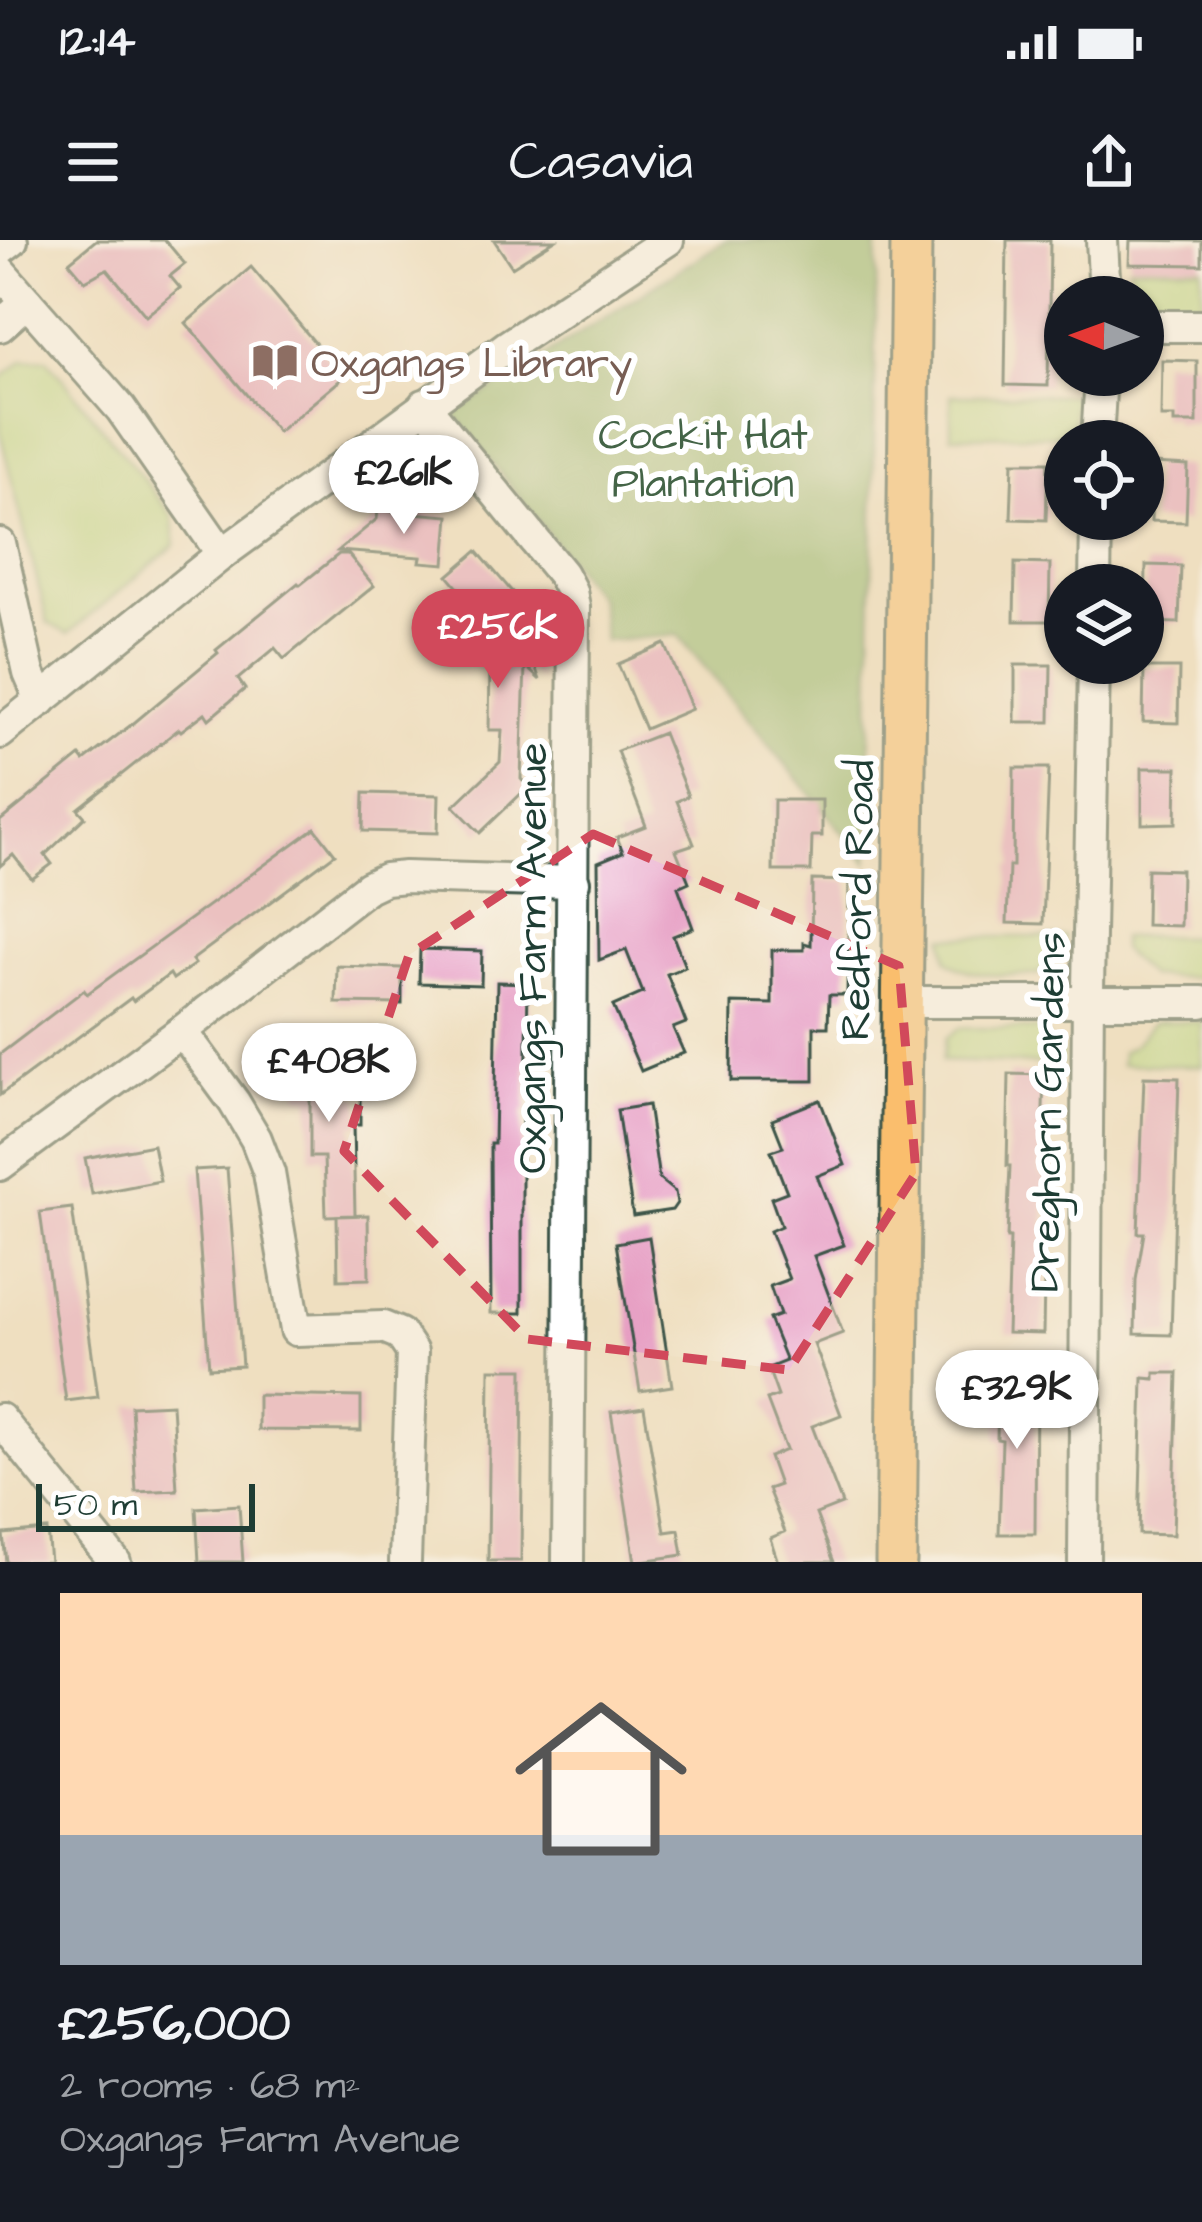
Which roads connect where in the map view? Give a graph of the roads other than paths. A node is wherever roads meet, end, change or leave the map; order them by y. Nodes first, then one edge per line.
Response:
1 (12, 240) edge
2 (668, 240) edge
3 (911, 240) edge
4 (1102, 240) edge
5 (0, 249) edge
6 (0, 271) edge
7 (1104, 276) edge
8 (27, 302) junction
9 (0, 326) edge
10 (1164, 326) edge
11 (1202, 326) edge
12 (424, 405) junction
13 (0, 544) edge
14 (222, 554) junction
15 (1094, 684) edge
16 (41, 701) junction
17 (0, 733) edge
18 (574, 882) junction
19 (1088, 1002) junction
20 (1202, 1002) edge
21 (903, 1003) junction
22 (182, 1031) junction
23 (0, 1165) edge
24 (0, 1419) edge
25 (115, 1562) edge
26 (405, 1562) edge
27 (568, 1562) edge
28 (896, 1562) edge
29 (1084, 1562) edge

1 - 5 street
2 - 12 street
3 - 21 main road, Redford Road
4 - 7 street
6 - 8 street
8 - 9 street
8 - 14 street
10 - 11 street
12 - 14 street
12 - 18 street, Oxgangs Farm Avenue
13 - 16 street
14 - 16 street
15 - 19 street, Dreghorn Gardens
16 - 17 street
18 - 22 street
18 - 27 street, Oxgangs Farm Avenue
19 - 20 street
19 - 21 street
19 - 29 street, Dreghorn Gardens
21 - 28 main road, Redford Road
22 - 23 street
22 - 26 street
24 - 25 street

